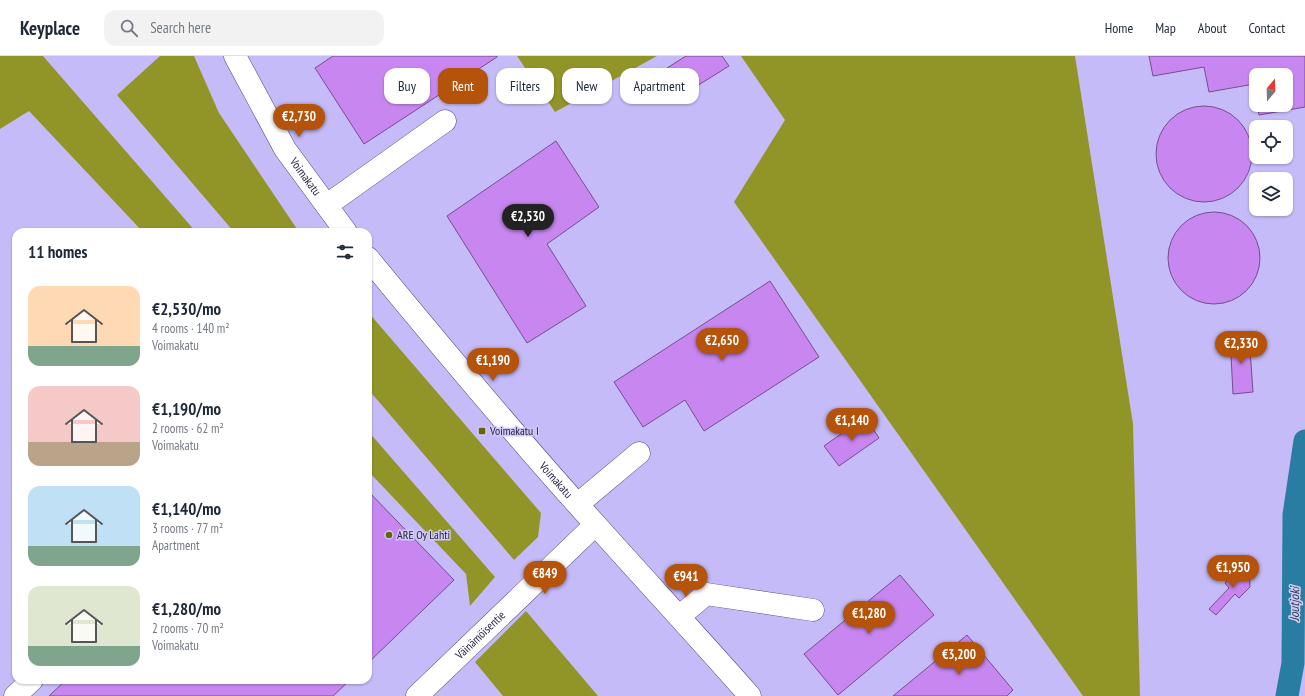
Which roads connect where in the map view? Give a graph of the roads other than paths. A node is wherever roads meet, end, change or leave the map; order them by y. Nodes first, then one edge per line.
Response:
1 (235, 56) edge
2 (445, 121) dead end
3 (327, 205) junction
4 (343, 228) edge
5 (372, 263) edge
6 (639, 453) dead end
7 (578, 504) junction
8 (596, 525) junction
9 (813, 610) dead end
10 (680, 616) junction
11 (28, 684) edge
12 (430, 692) edge
13 (15, 696) edge
14 (750, 696) edge

1 - 3 street, Voimakatu
2 - 3 street
3 - 4 street, Voimakatu
5 - 7 street, Voimakatu
6 - 7 street
7 - 8 street, Voimakatu
8 - 10 street, Voimakatu
8 - 12 street, Väinämöisentie
9 - 10 street
10 - 14 street, Voimakatu
11 - 13 street

